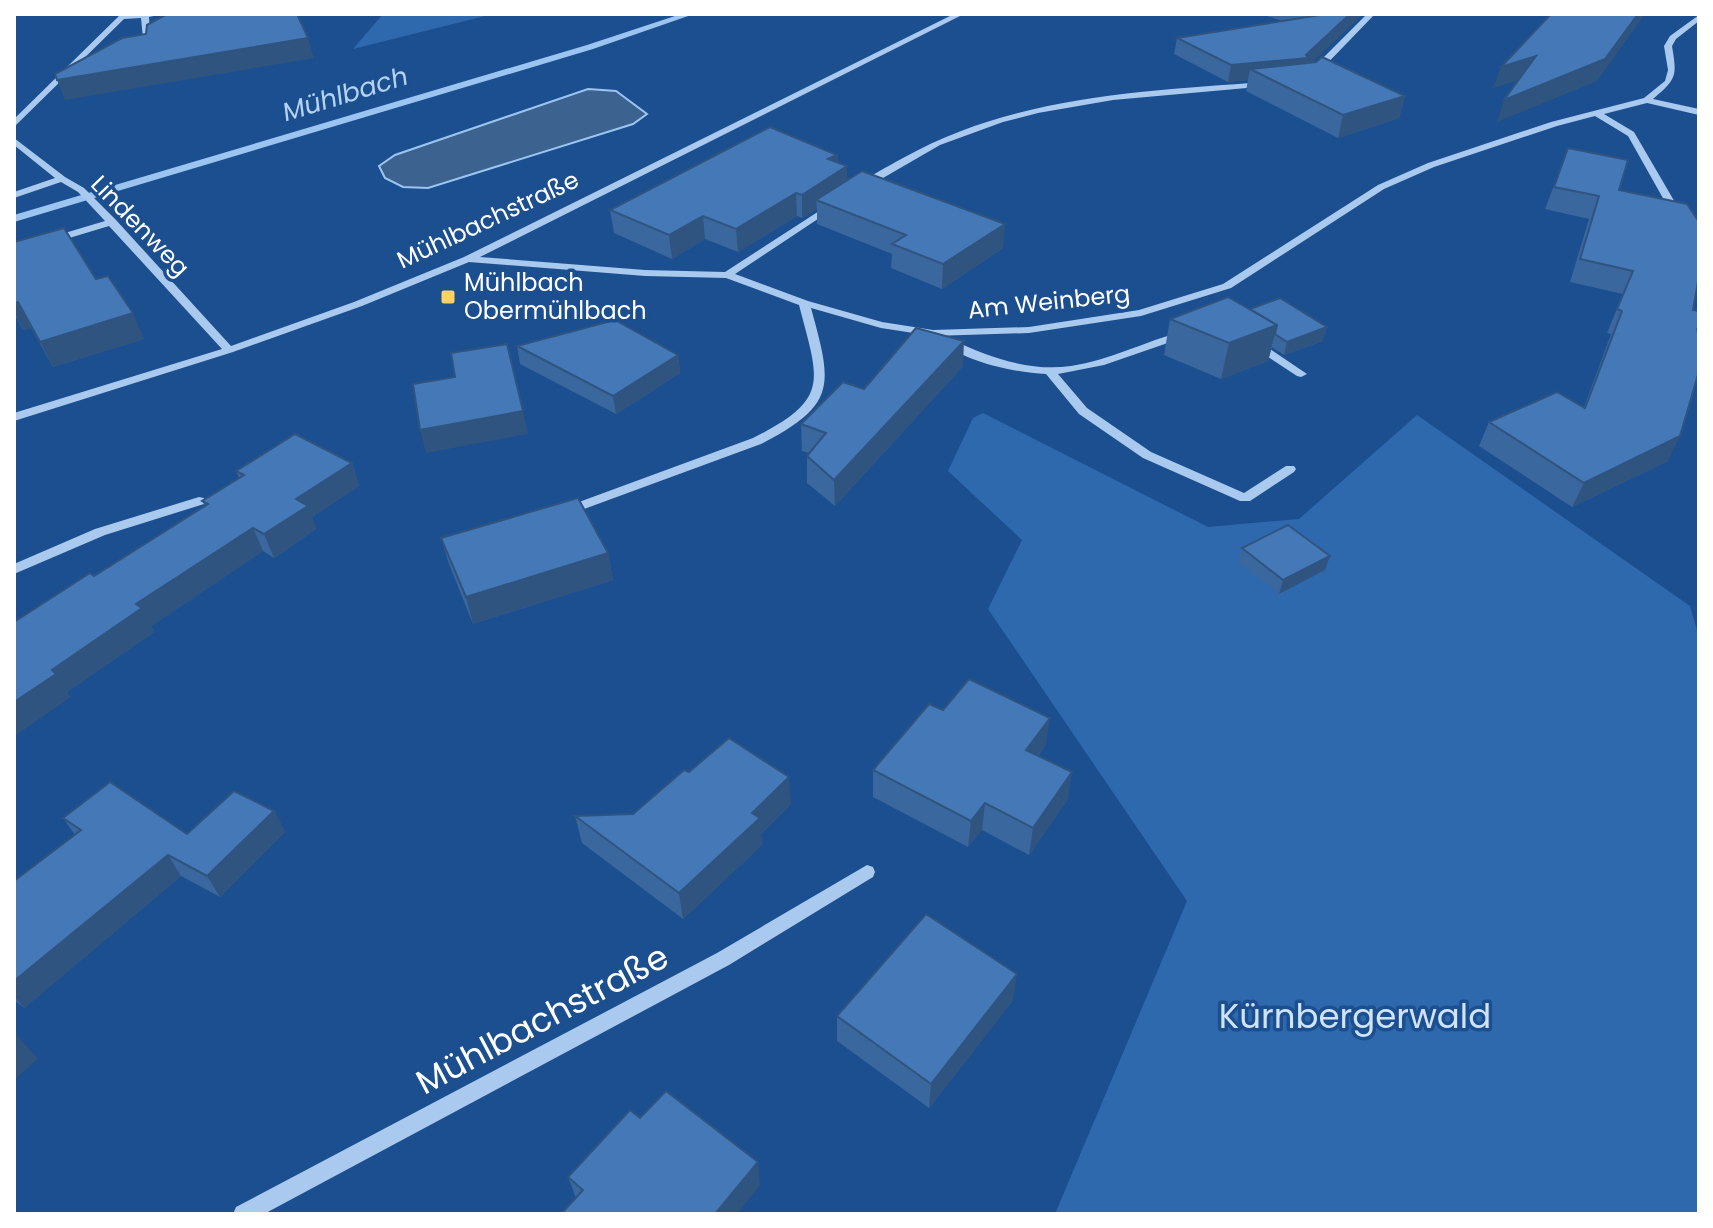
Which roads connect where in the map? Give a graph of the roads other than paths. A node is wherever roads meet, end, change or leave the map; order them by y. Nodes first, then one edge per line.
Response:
1 (159, 14) edge
2 (960, 14) edge
3 (1371, 14) edge
4 (123, 16) edge
5 (145, 16) edge
6 (1699, 17) edge
7 (136, 52) edge
8 (82, 57) junction
9 (98, 57) edge
10 (1308, 79) edge
11 (1278, 83) edge
12 (1647, 100) junction
13 (1699, 112) edge
14 (1598, 114) junction
15 (14, 124) edge
16 (14, 141) edge
17 (62, 179) junction
18 (14, 195) edge
19 (848, 195) edge
20 (836, 203) edge
21 (113, 222) junction
22 (1683, 225) edge
23 (42, 243) edge
24 (468, 259) junction
25 (727, 275) junction
26 (804, 303) junction
27 (1201, 329) edge
28 (933, 333) junction
29 (1245, 337) edge
30 (229, 350) junction
31 (1048, 369) junction
32 (1301, 374) dead end
33 (14, 417) edge
34 (1290, 469) dead end
35 (199, 501) edge
36 (557, 515) edge
37 (14, 569) edge
38 (867, 872) dead end
39 (243, 1214) edge

1 - 5 street
2 - 24 street, Mühlbachstraße
3 - 10 street
4 - 5 street
4 - 8 street
5 - 7 street
6 - 12 street
8 - 9 street
8 - 15 street
11 - 19 street
12 - 13 street
12 - 14 street, Am Weinberg
14 - 22 street
14 - 28 street, Am Weinberg
16 - 17 street, Lindenweg
17 - 18 street
17 - 21 street, Lindenweg
20 - 25 street
21 - 23 street
21 - 30 street, Lindenweg
24 - 25 street, Am Weinberg
24 - 30 street, Mühlbachstraße
25 - 26 street, Am Weinberg
26 - 28 street, Am Weinberg
26 - 36 street
27 - 31 street
28 - 31 street
29 - 32 street
30 - 33 street, Mühlbachstraße
31 - 34 street
35 - 37 street
38 - 39 street, Mühlbachstraße

